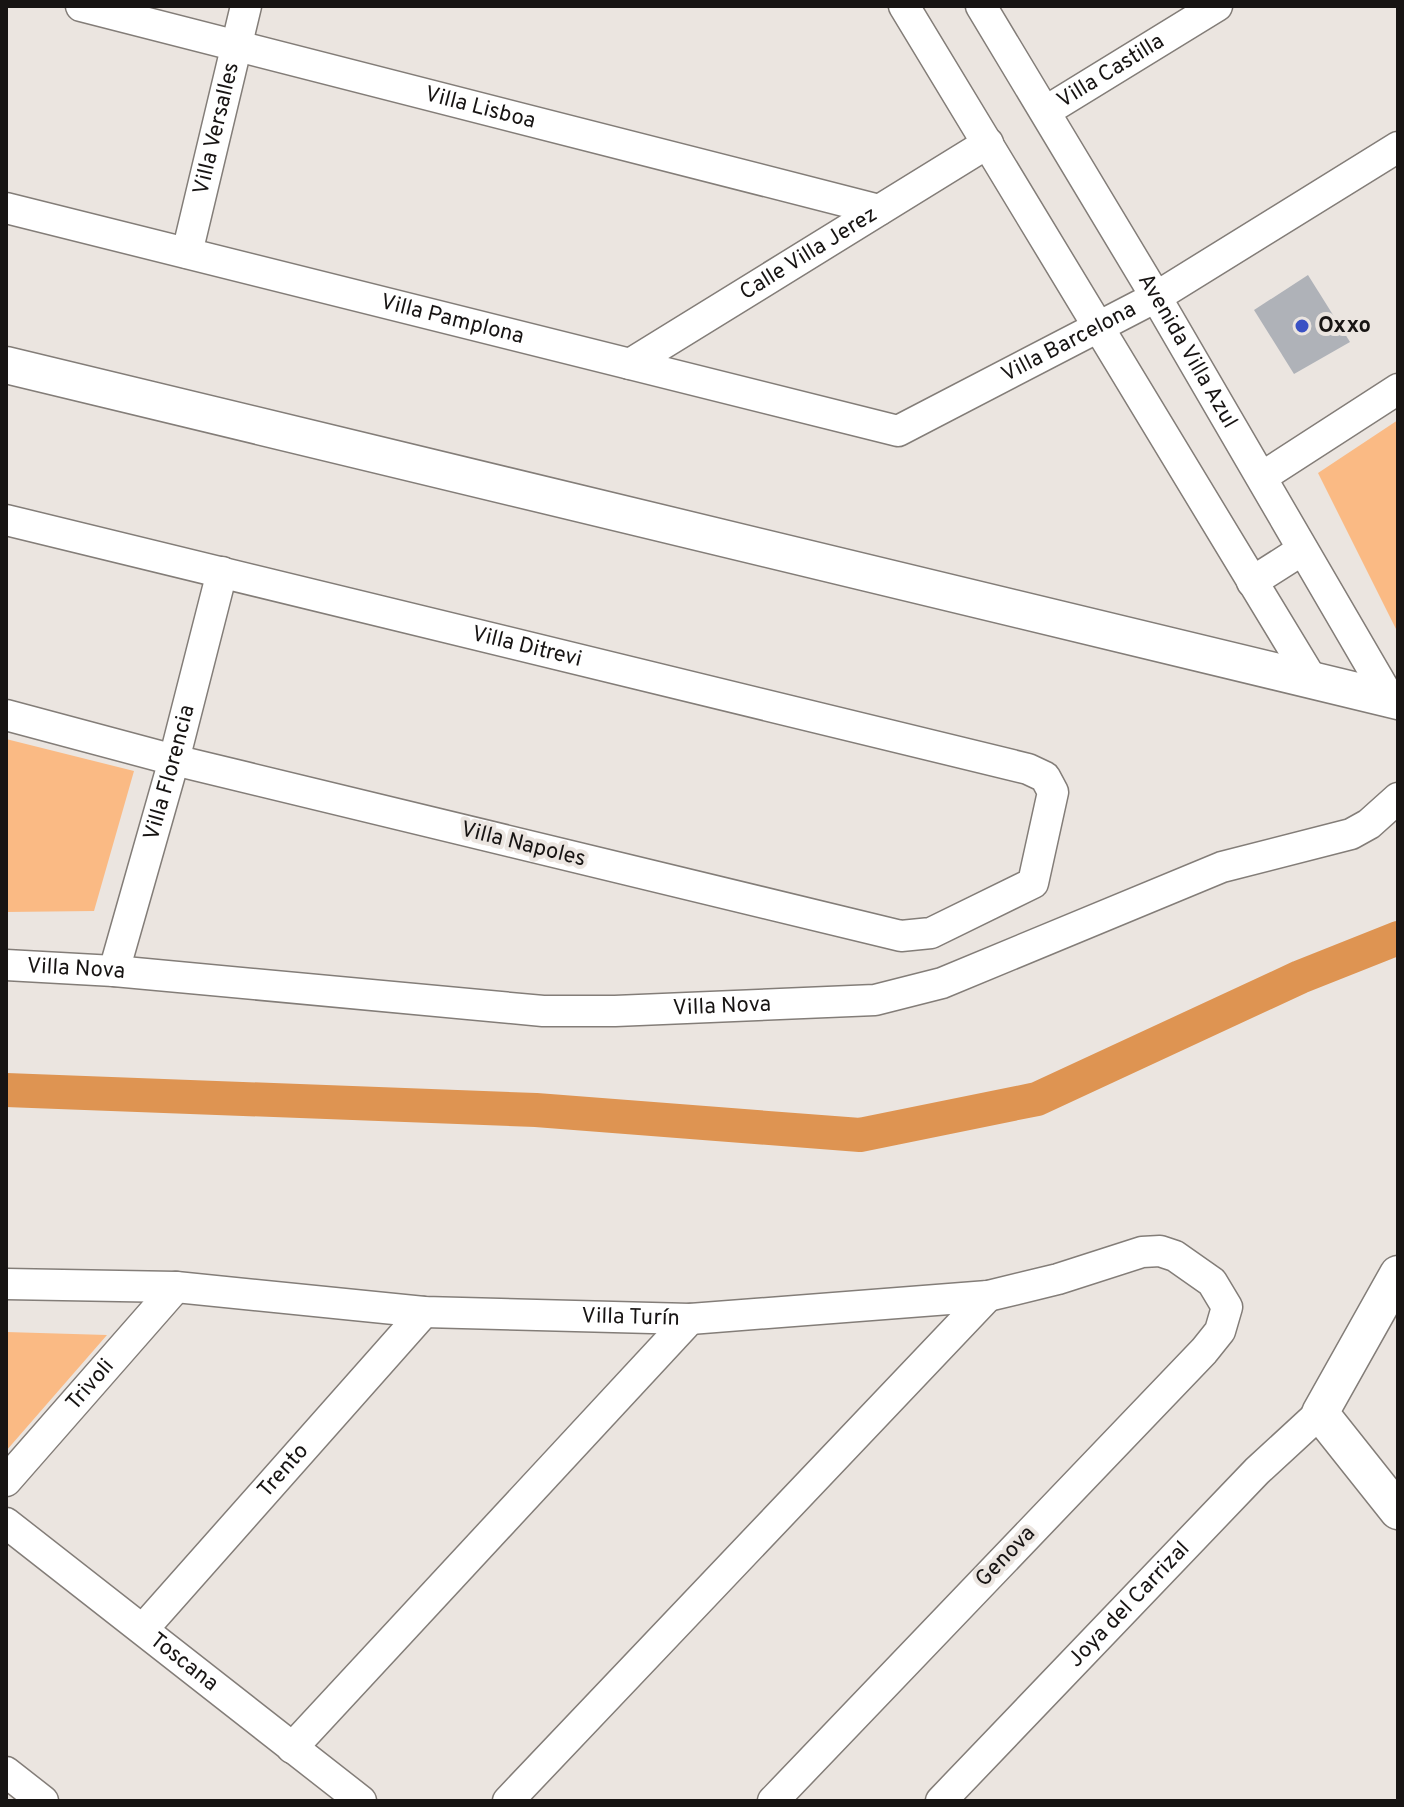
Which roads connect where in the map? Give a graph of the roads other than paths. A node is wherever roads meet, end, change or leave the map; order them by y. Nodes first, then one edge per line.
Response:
1 (81, 6) edge
2 (246, 6) edge
3 (904, 6) edge
4 (981, 6) edge
5 (1217, 6) edge
6 (236, 44) junction
7 (1046, 111) junction
8 (988, 143) junction
9 (1398, 147) edge
10 (6, 208) edge
11 (879, 210) junction
12 (187, 253) junction
13 (1156, 297) junction
14 (1101, 328) junction
15 (630, 364) junction
16 (6, 365) edge
17 (1398, 389) edge
18 (898, 431) joint
19 (1262, 477) junction
20 (6, 520) edge
21 (1302, 550) junction
22 (222, 572) junction
23 (1252, 582) junction
24 (1314, 683) junction
25 (1394, 700) edge
26 (6, 715) edge
27 (174, 760) junction
28 (1398, 798) edge
29 (1033, 883) joint
30 (6, 965) edge
31 (114, 971) junction
32 (1398, 1274) edge
33 (6, 1284) edge
34 (176, 1287) junction
35 (988, 1296) junction
36 (1227, 1307) joint
37 (424, 1312) junction
38 (690, 1319) junction
39 (1320, 1413) junction
40 (6, 1481) edge
41 (1398, 1511) edge
42 (6, 1523) edge
43 (144, 1628) junction
44 (292, 1748) junction
45 (6, 1772) edge
46 (43, 1801) edge
47 (361, 1801) edge
48 (508, 1801) edge
49 (773, 1801) edge
50 (941, 1801) edge

1 - 6 street, Villa Lisboa
2 - 6 street, Villa Versalles
3 - 8 street
4 - 7 street, Avenida Villa Azul
5 - 7 street, Villa Castilla
6 - 11 street, Villa Lisboa
6 - 12 street, Villa Versalles
7 - 13 street, Avenida Villa Azul
8 - 11 street, Calle Villa Jerez
8 - 14 street
9 - 13 street, Villa Barcelona
10 - 12 street, Villa Pamplona
11 - 15 street, Calle Villa Jerez
12 - 15 street, Villa Pamplona
13 - 14 street, Villa Barcelona
13 - 19 street, Avenida Villa Azul
14 - 18 street, Villa Barcelona
14 - 23 street
15 - 18 street, Villa Pamplona
16 - 24 street
17 - 19 street
19 - 21 street, Avenida Villa Azul
20 - 22 street, Villa Ditrevi
21 - 23 street
21 - 25 street, Avenida Villa Azul
22 - 27 street, Villa Florencia
22 - 29 street, Villa Ditrevi
23 - 24 street
24 - 25 street
26 - 27 street, Villa Napoles
27 - 29 street, Villa Napoles
27 - 31 street, Villa Florencia
28 - 31 street, Villa Nova
30 - 31 street, Villa Nova
32 - 39 street
33 - 34 street, Villa Turín
34 - 37 street, Villa Turín
34 - 40 street, Trivoli
35 - 36 street, Villa Turín
35 - 38 street, Villa Turín
35 - 48 street
36 - 49 street, Genova
37 - 38 street, Villa Turín
37 - 43 street, Trento
38 - 44 street
39 - 41 street
39 - 50 street, Joya del Carrizal
42 - 43 street, Toscana
43 - 44 street, Toscana
44 - 47 street, Toscana
45 - 46 street

